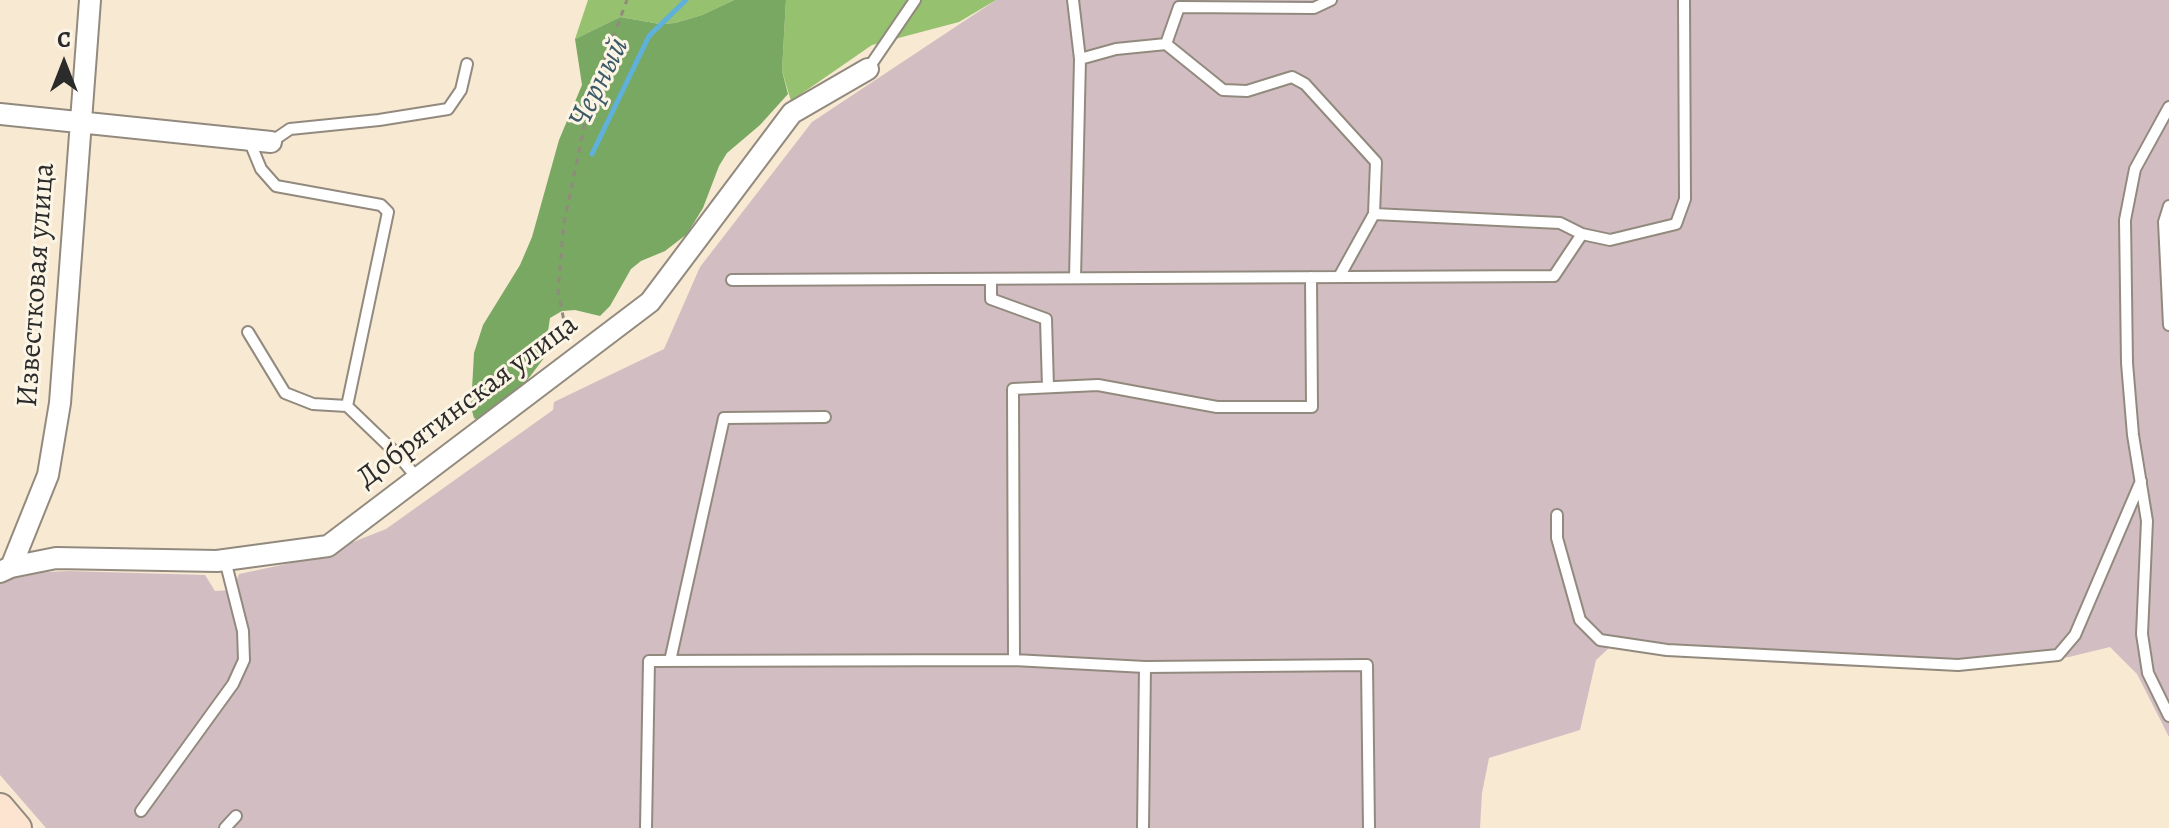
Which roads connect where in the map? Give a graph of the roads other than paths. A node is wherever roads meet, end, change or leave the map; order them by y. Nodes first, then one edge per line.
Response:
1 (90, 0) edge
2 (915, 0) edge
3 (1073, 0) edge
4 (1331, 0) edge
5 (1684, 0) edge
6 (1179, 4) edge
7 (1166, 44) junction
8 (1080, 59) junction
9 (467, 64) dead end
10 (868, 69) joint
11 (2169, 107) edge
12 (0, 114) edge
13 (79, 123) junction
14 (249, 140) junction
15 (271, 142) joint
16 (2169, 206) edge
17 (1374, 214) junction
18 (1582, 234) junction
19 (1311, 277) junction
20 (1339, 277) junction
21 (1075, 278) junction
22 (991, 279) junction
23 (732, 280) dead end
24 (2169, 325) edge
25 (248, 332) dead end
26 (1048, 387) junction
27 (347, 406) junction
28 (825, 417) dead end
29 (417, 478) junction
30 (2141, 481) junction
31 (1557, 515) dead end
32 (225, 560) junction
33 (6, 570) edge
34 (1014, 660) junction
35 (670, 661) junction
36 (1145, 667) junction
37 (2169, 716) edge
38 (0, 808) edge
39 (141, 811) dead end
40 (236, 816) dead end
41 (17, 828) edge
42 (225, 828) edge
43 (646, 828) edge
44 (1143, 828) edge
45 (1369, 828) edge

1 - 13 street, Известковая улица
2 - 10 lane
3 - 8 lane
4 - 6 lane
5 - 18 lane
6 - 7 lane
7 - 8 lane
7 - 17 lane
8 - 21 lane
9 - 15 lane
10 - 29 street, Добрятинская улица
11 - 30 lane
12 - 13 street
13 - 14 street
13 - 33 street, Известковая улица
14 - 15 street
14 - 27 lane
16 - 24 lane
17 - 18 lane
17 - 20 lane
18 - 20 lane
19 - 20 lane
19 - 21 lane
19 - 26 lane
21 - 22 lane
22 - 23 lane
22 - 26 lane
25 - 27 lane
26 - 34 lane
27 - 29 lane
28 - 35 lane
29 - 32 street, Добрятинская улица
30 - 31 lane
30 - 37 lane
32 - 33 street, Добрятинская улица
32 - 39 lane
34 - 35 lane
34 - 36 lane
35 - 43 lane
36 - 44 lane
36 - 45 lane
38 - 41 main road
40 - 42 lane

